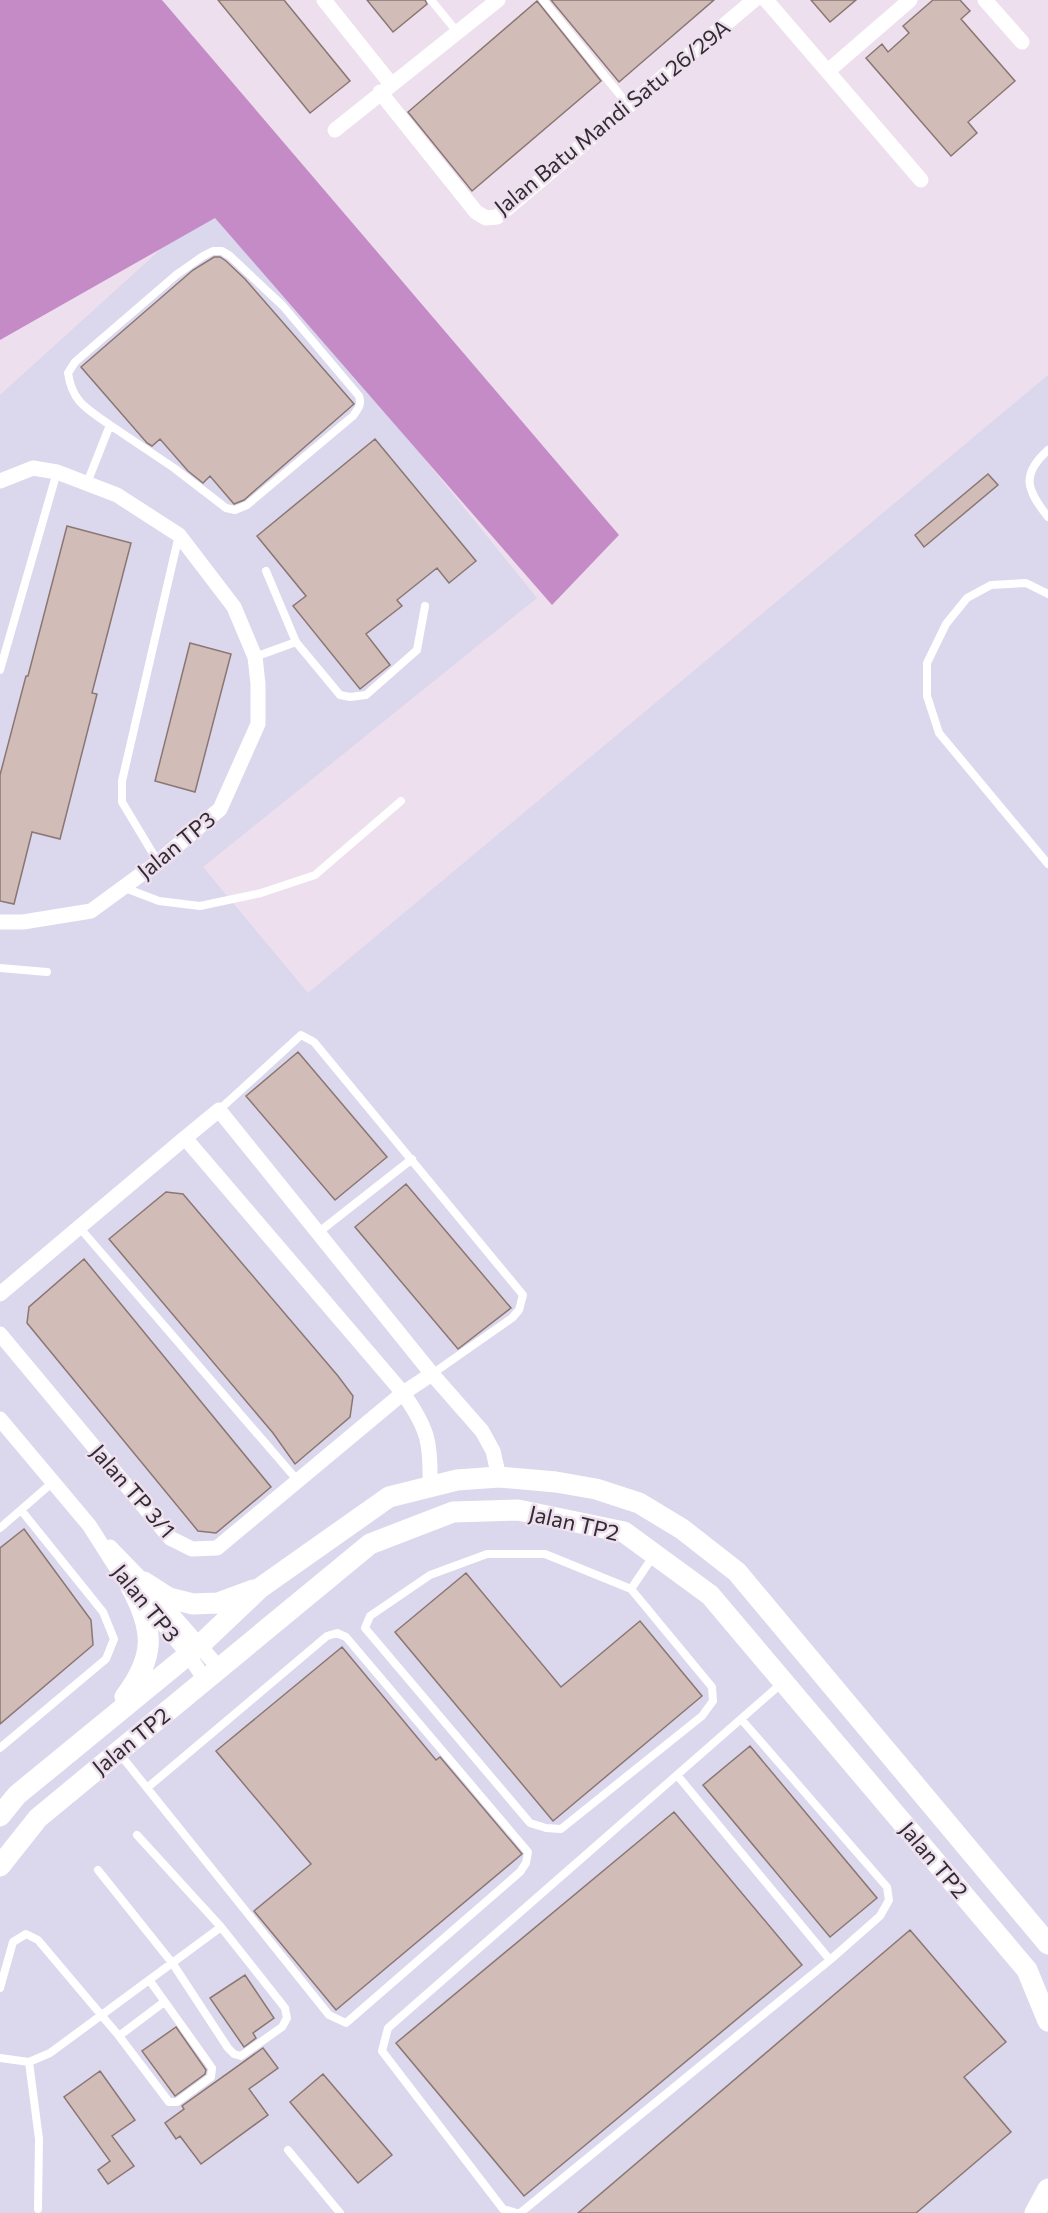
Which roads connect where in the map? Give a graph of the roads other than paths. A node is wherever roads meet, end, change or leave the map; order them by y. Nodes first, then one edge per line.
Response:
1 (324, 0) edge
2 (431, 0) edge
3 (498, 0) edge
4 (543, 0) edge
5 (754, 0) edge
6 (766, 0) edge
7 (910, 0) edge
8 (985, 0) edge
9 (458, 33) junction
10 (1022, 42) dead end
11 (828, 71) junction
12 (385, 88) junction
13 (629, 106) junction
14 (335, 130) dead end
15 (921, 180) dead end
16 (110, 425) junction
17 (1048, 450) edge
18 (57, 472) junction
19 (0, 481) edge
20 (87, 483) junction
21 (1048, 517) edge
22 (179, 535) junction
23 (266, 571) dead end
24 (1048, 594) edge
25 (426, 606) dead end
26 (296, 642) junction
27 (255, 657) junction
28 (0, 670) edge
29 (401, 801) dead end
30 (158, 862) junction
31 (1048, 864) edge
32 (123, 887) junction
33 (0, 922) edge
34 (0, 968) edge
35 (47, 972) dead end
36 (219, 1110) junction
37 (185, 1138) junction
38 (412, 1159) junction
39 (79, 1227) junction
40 (319, 1233) junction
41 (0, 1294) edge
42 (0, 1334) edge
43 (432, 1374) junction
44 (403, 1393) junction
45 (0, 1419) edge
46 (499, 1477) junction
47 (298, 1480) junction
48 (53, 1482) junction
49 (430, 1485) junction
50 (21, 1510) junction
51 (0, 1528) edge
52 (655, 1554) junction
53 (137, 1584) junction
54 (260, 1588) junction
55 (631, 1588) junction
56 (194, 1650) junction
57 (212, 1674) junction
58 (784, 1682) junction
59 (741, 1719) junction
60 (109, 1720) junction
61 (0, 1748) edge
62 (118, 1752) junction
63 (677, 1775) junction
64 (147, 1788) junction
65 (0, 1816) edge
66 (136, 1835) dead end
67 (0, 1866) edge
68 (98, 1870) dead end
69 (221, 1928) junction
70 (1048, 1944) edge
71 (830, 1960) junction
72 (172, 1964) junction
73 (150, 1981) junction
74 (0, 1988) edge
75 (164, 2002) junction
76 (102, 2016) junction
77 (1048, 2021) edge
78 (119, 2036) junction
79 (0, 2058) edge
80 (29, 2062) junction
81 (288, 2150) dead end
82 (1048, 2189) edge
83 (38, 2210) dead end
84 (340, 2213) edge
85 (518, 2213) edge
86 (1035, 2213) edge

1 - 12 street
2 - 9 lane
3 - 9 street
4 - 13 lane
5 - 13 street, Jalan Batu Mandi Satu 26/29A
6 - 11 street
7 - 11 street
8 - 10 street
9 - 12 street
11 - 15 street
12 - 13 street, Jalan Batu Mandi Satu 26/29A
12 - 14 street
16 - 16 lane
16 - 20 lane
17 - 21 lane
18 - 19 street, Jalan TP3
18 - 20 street, Jalan TP3
18 - 28 lane
20 - 22 street, Jalan TP3
22 - 27 street, Jalan TP3
22 - 30 lane
23 - 26 lane
24 - 31 lane
25 - 26 lane
26 - 27 lane
27 - 30 street, Jalan TP3
29 - 32 lane
30 - 32 street, Jalan TP3
32 - 33 street, Jalan TP3
34 - 35 lane
36 - 37 street
36 - 38 lane
36 - 40 street
37 - 39 street
37 - 44 street
38 - 40 lane
38 - 43 lane
39 - 41 street
39 - 47 lane
40 - 43 street
42 - 47 street, Jalan TP 3/1
43 - 44 street, Jalan TP 3/1
43 - 46 street
44 - 47 street, Jalan TP 3/1
44 - 49 street
45 - 48 street, Jalan TP3
46 - 49 street, Jalan TP2
46 - 70 street, Jalan TP2
48 - 50 lane
48 - 53 street, Jalan TP3
49 - 54 street, Jalan TP2
50 - 51 lane
50 - 61 lane
52 - 55 lane
52 - 57 street, Jalan TP2
52 - 58 street, Jalan TP2
53 - 54 street
53 - 56 street, Jalan TP3
53 - 60 street
54 - 56 street, Jalan TP2
55 - 55 lane
56 - 57 street, Jalan TP3
56 - 60 street, Jalan TP2
57 - 62 street, Jalan TP2
58 - 59 lane
58 - 77 street, Jalan TP2
59 - 63 lane
59 - 71 lane
60 - 65 street, Jalan TP2
62 - 64 lane
62 - 67 street, Jalan TP2
63 - 71 lane
63 - 85 lane
64 - 64 lane
66 - 69 lane
68 - 72 lane
69 - 72 lane
69 - 72 lane
71 - 85 lane
72 - 73 lane
73 - 75 lane
73 - 76 lane
74 - 76 lane
75 - 78 lane
75 - 78 lane
76 - 78 lane
76 - 80 lane
79 - 80 lane
80 - 83 lane
81 - 84 lane
82 - 86 street

